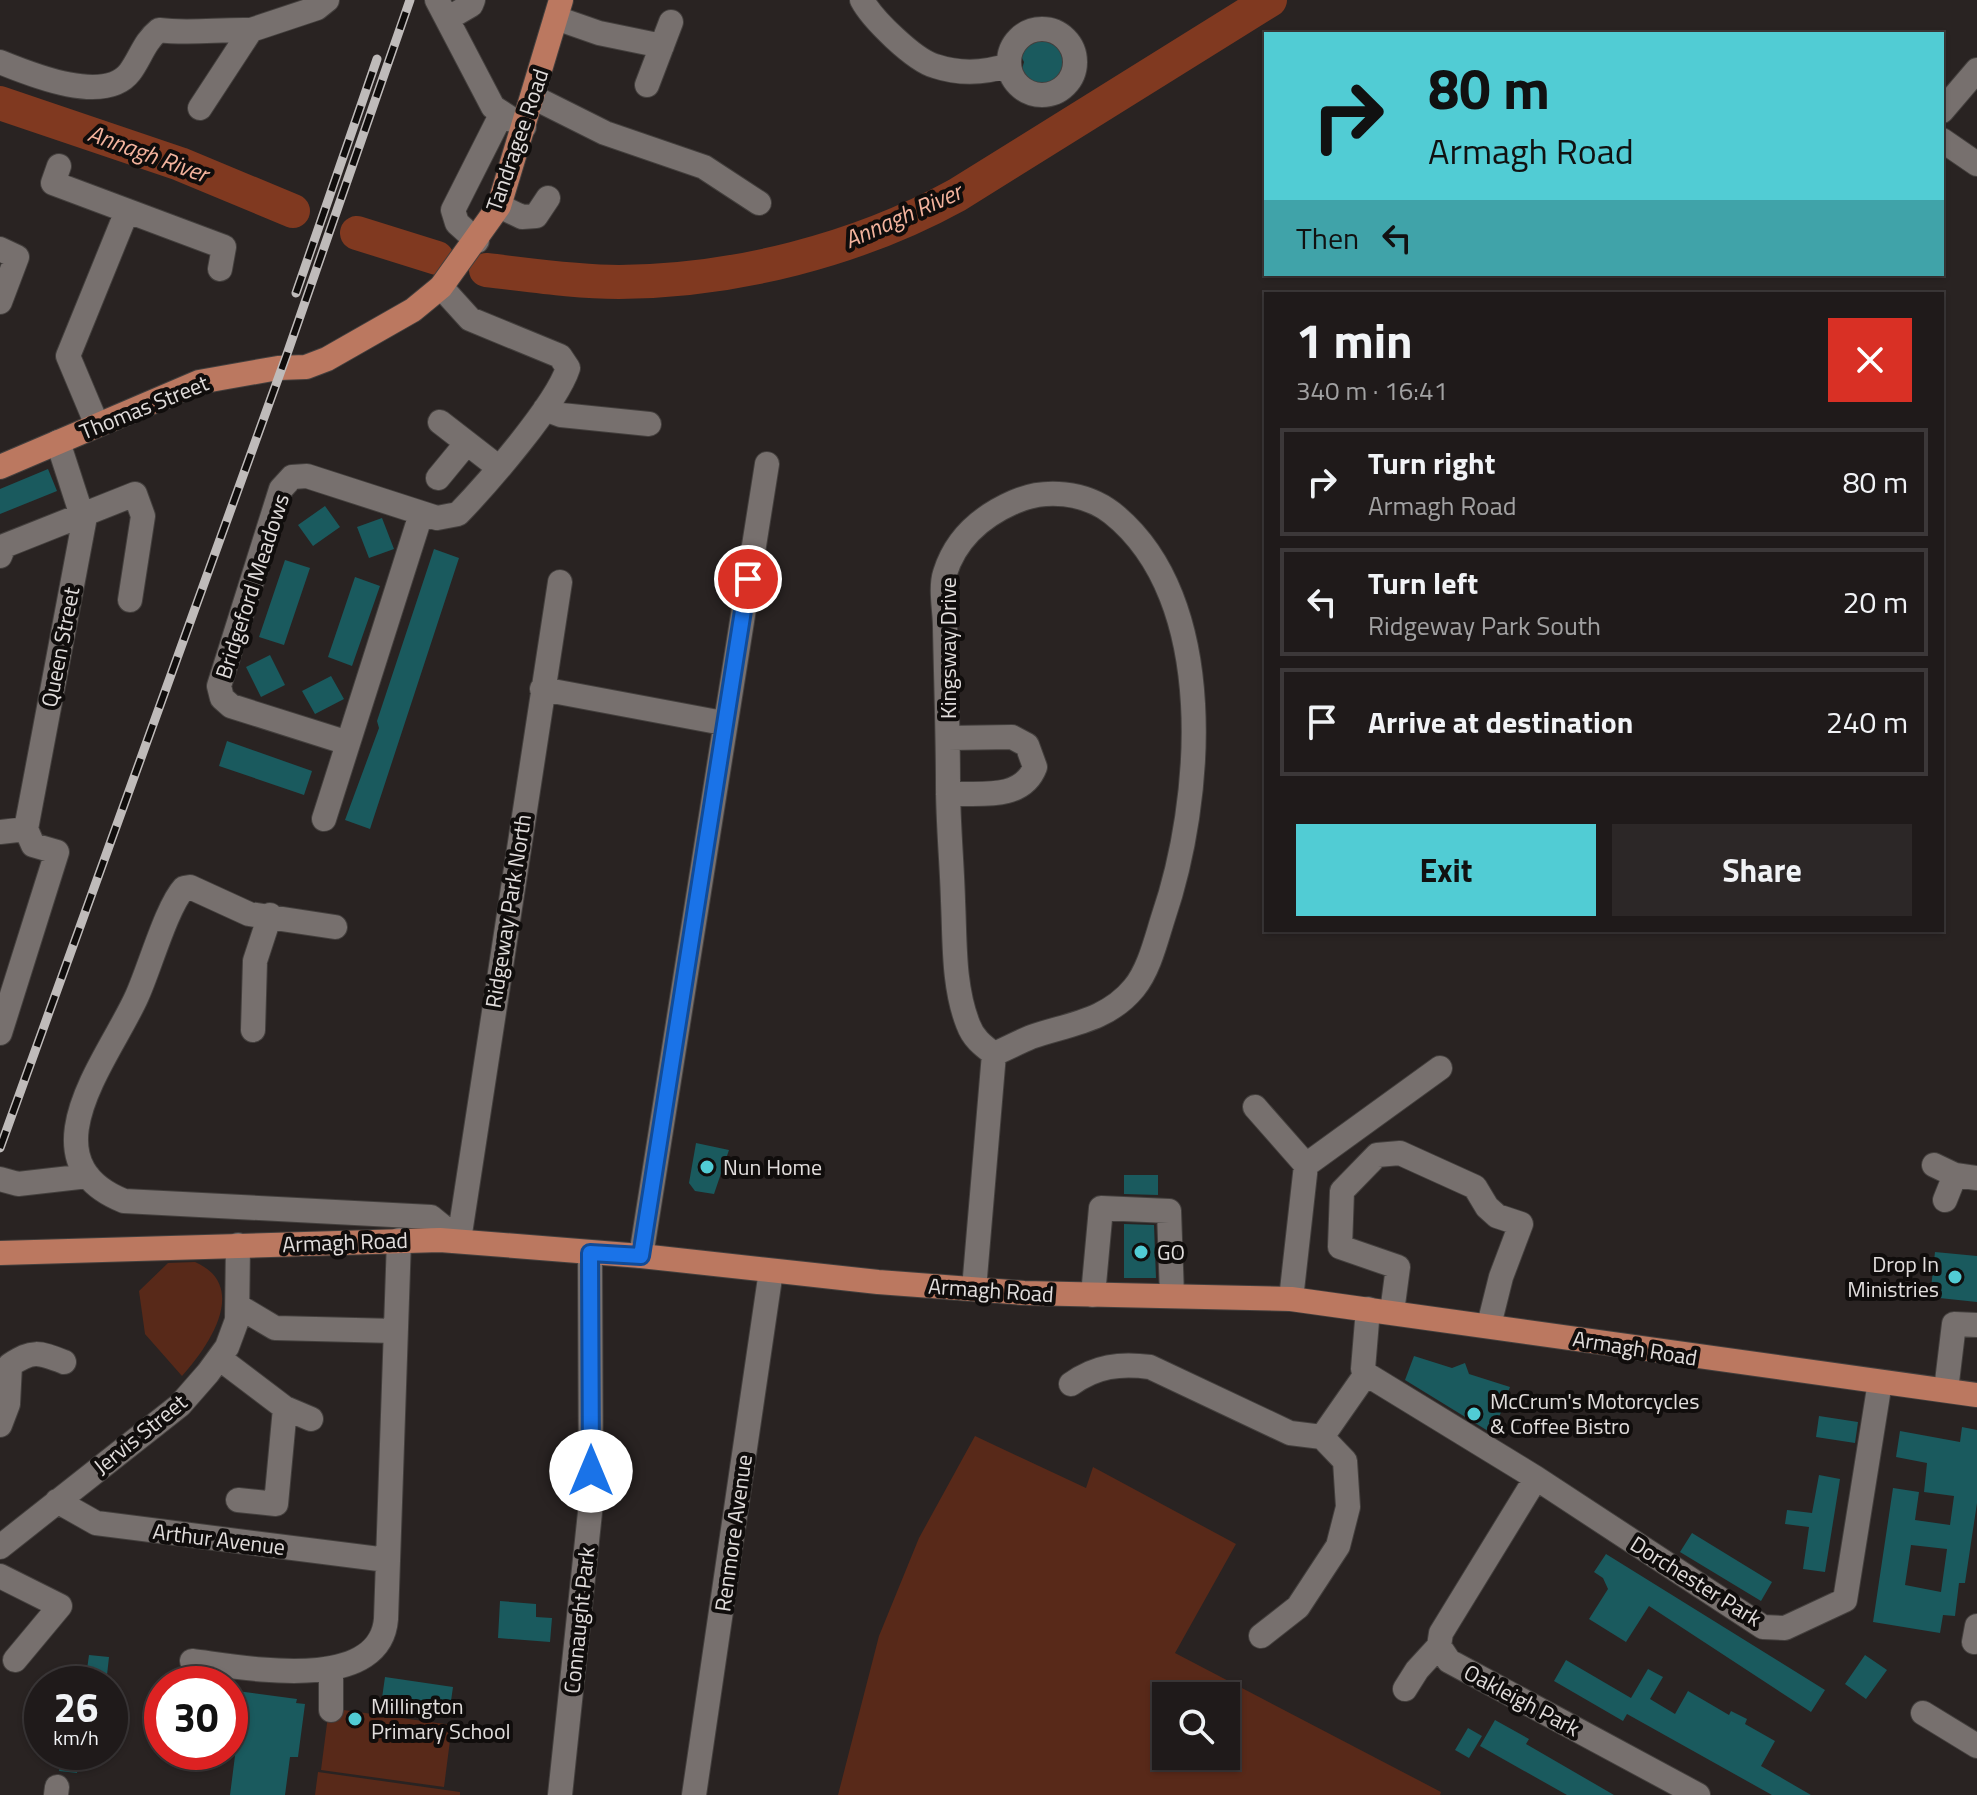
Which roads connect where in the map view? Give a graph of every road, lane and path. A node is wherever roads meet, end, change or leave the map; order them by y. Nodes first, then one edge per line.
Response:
1 (327, 0) edge
2 (473, 0) edge
3 (862, 0) edge
4 (558, 9) edge
5 (442, 10) edge
6 (671, 22) dead end
7 (251, 30) junction
8 (662, 46) junction
9 (0, 62) edge
10 (1009, 65) dead end
11 (1977, 70) edge
12 (647, 85) dead end
13 (533, 97) junction
14 (200, 108) dead end
15 (1944, 109) edge
16 (502, 113) junction
17 (524, 127) junction
18 (1944, 141) edge
19 (1977, 164) edge
20 (59, 166) dead end
21 (548, 198) dead end
22 (759, 203) dead end
23 (499, 206) junction
24 (124, 220) junction
25 (477, 241) junction
26 (0, 249) edge
27 (220, 269) dead end
28 (449, 279) junction
29 (0, 302) edge
30 (639, 398) dead end
31 (545, 409) junction
32 (440, 422) dead end
33 (97, 425) junction
34 (58, 442) junction
35 (466, 444) junction
36 (767, 464) dead end
37 (0, 467) edge
38 (498, 467) junction
39 (438, 478) dead end
40 (421, 514) junction
41 (84, 516) junction
42 (0, 556) edge
43 (560, 582) dead end
44 (130, 600) dead end
45 (542, 689) junction
46 (723, 723) junction
47 (948, 738) junction
48 (348, 743) junction
49 (948, 794) junction
50 (324, 819) dead end
51 (26, 829) junction
52 (0, 832) edge
53 (270, 915) junction
54 (335, 927) dead end
55 (253, 1030) dead end
56 (0, 1033) edge
57 (994, 1054) junction
58 (1440, 1068) dead end
59 (1255, 1107) dead end
60 (1306, 1165) junction
61 (1955, 1173) edge
62 (88, 1176) junction
63 (0, 1179) edge
64 (1945, 1200) dead end
65 (399, 1240) junction
66 (459, 1240) junction
67 (238, 1245) junction
68 (0, 1253) edge
69 (590, 1253) junction
70 (641, 1256) junction
71 (771, 1271) junction
72 (974, 1289) junction
73 (1093, 1295) junction
74 (1172, 1296) junction
75 (1291, 1299) junction
76 (238, 1306) junction
77 (1368, 1309) junction
78 (1392, 1312) junction
79 (1489, 1325) junction
80 (1977, 1325) edge
81 (395, 1331) junction
82 (219, 1358) junction
83 (64, 1362) dead end
84 (1366, 1374) junction
85 (1880, 1382) junction
86 (1071, 1384) dead end
87 (1946, 1390) junction
88 (4, 1395) edge
89 (1977, 1395) edge
90 (285, 1408) junction
91 (311, 1419) dead end
92 (0, 1425) edge
93 (1322, 1437) junction
94 (1536, 1478) junction
95 (238, 1500) dead end
96 (57, 1501) junction
97 (0, 1547) edge
98 (387, 1560) junction
99 (0, 1576) edge
100 (1261, 1636) dead end
101 (1439, 1646) junction
102 (15, 1660) dead end
103 (192, 1661) dead end
104 (331, 1668) junction
105 (1405, 1689) dead end
106 (331, 1710) dead end
107 (1923, 1713) dead end
108 (1977, 1746) edge
109 (560, 1795) edge
110 (694, 1795) edge
111 (1698, 1795) edge

1 - 7 street
2 - 5 street
3 - 10 street
4 - 8 street
4 - 13 main road, Tandragee Road
5 - 16 street
6 - 8 street
7 - 9 street
7 - 14 street
8 - 12 street
11 - 15 street
13 - 17 main road, Tandragee Road
13 - 22 street
16 - 17 street
16 - 25 street
17 - 23 main road, Tandragee Road
18 - 19 street
20 - 24 street
21 - 23 street
23 - 25 main road, Tandragee Road
24 - 27 street
24 - 33 street
25 - 28 main road, Tandragee Road
26 - 29 street
28 - 31 street, Bridgeford Meadows
28 - 33 main road, Thomas Street
30 - 31 street
31 - 38 street, Bridgeford Meadows
32 - 35 street
33 - 34 main road, Thomas Street
34 - 37 main road, Thomas Street
34 - 41 street, Queen Street
35 - 38 street
35 - 39 street
36 - 46 street
38 - 40 street, Bridgeford Meadows
40 - 48 street
40 - 48 street, Bridgeford Meadows
41 - 42 street
41 - 44 street
41 - 51 street, Queen Street
43 - 45 street, Ridgeway Park North
45 - 46 street
45 - 66 street, Ridgeway Park North
46 - 70 street
47 - 49 street, Kingsway Drive
47 - 49 street
47 - 57 street, Kingsway Drive
48 - 50 street
49 - 57 street, Kingsway Drive
51 - 52 street
51 - 56 street
53 - 54 street
53 - 55 street
53 - 62 street
57 - 72 street
58 - 60 street
59 - 60 street
60 - 75 street
61 - 64 street
62 - 63 street
62 - 66 street
65 - 66 main road, Armagh Road
65 - 67 main road, Armagh Road
65 - 81 street
66 - 69 main road, Armagh Road
67 - 68 main road, Armagh Road
67 - 76 street, Jervis Street
69 - 70 main road, Armagh Road
69 - 109 street, Connaught Park
70 - 71 main road, Armagh Road
71 - 72 main road, Armagh Road
71 - 110 street, Renmore Avenue
72 - 73 main road, Armagh Road
73 - 74 main road, Armagh Road
73 - 74 street
74 - 75 main road, Armagh Road
75 - 77 main road, Armagh Road
76 - 81 street
76 - 82 street, Jervis Street
77 - 78 main road, Armagh Road
77 - 84 street
78 - 79 main road, Armagh Road
78 - 79 street
79 - 85 main road, Armagh Road
80 - 87 street
81 - 98 street
82 - 90 street
82 - 96 street, Jervis Street
83 - 88 street
84 - 93 street
84 - 94 street, Dorchester Park
85 - 87 main road, Armagh Road
85 - 94 street, Dorchester Park
86 - 93 street
87 - 89 main road, Armagh Road
88 - 92 street
90 - 91 street
90 - 95 street
93 - 100 street
94 - 101 street
96 - 97 street, Jervis Street
96 - 98 street, Arthur Avenue
98 - 104 street
99 - 102 street
101 - 105 street
101 - 111 street, Oakleigh Park
103 - 104 street
104 - 106 street
107 - 108 street

